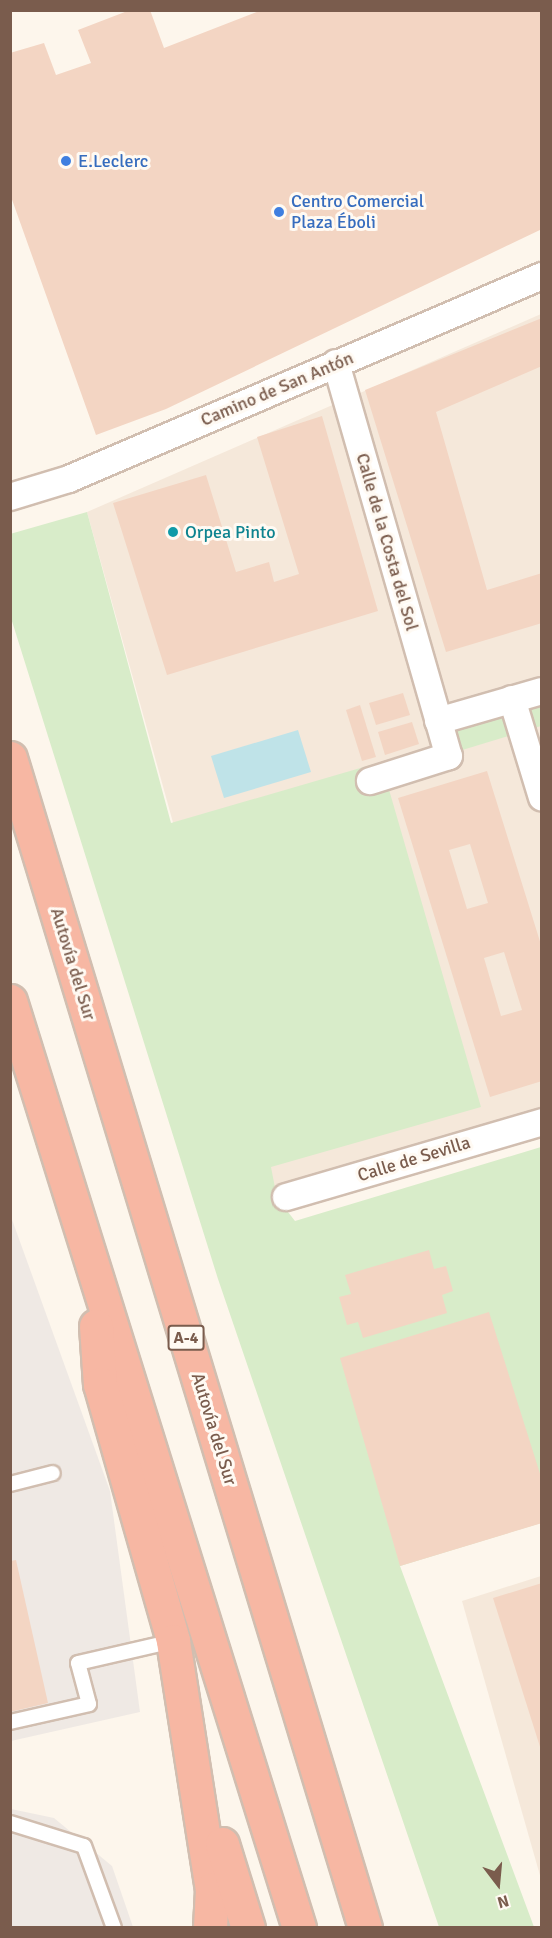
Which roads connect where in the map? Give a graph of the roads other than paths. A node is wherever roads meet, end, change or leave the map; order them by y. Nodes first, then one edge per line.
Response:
1 (542, 276) edge
2 (336, 363) junction
3 (10, 497) edge
4 (542, 691) edge
5 (512, 699) junction
6 (438, 721) junction
7 (10, 758) edge
8 (370, 782) dead end
9 (542, 798) edge
10 (10, 1000) edge
11 (542, 1122) edge
12 (286, 1197) dead end
13 (91, 1267) junction
14 (53, 1473) dead end
15 (10, 1484) edge
16 (173, 1641) junction
17 (10, 1722) edge
18 (187, 1731) junction
19 (10, 1823) edge
20 (365, 1924) edge
21 (114, 1928) edge
22 (210, 1928) edge
23 (248, 1928) edge
24 (299, 1928) edge

1 - 2 street, Camino de San Antón
2 - 3 street, Camino de San Antón
2 - 6 street, Calle de la Costa del Sol
4 - 5 street
5 - 6 street
5 - 9 street
6 - 8 street, Calle de la Costa del Sol
7 - 20 highway, Autovía del Sur / A-4
10 - 13 highway
11 - 12 street, Calle de Sevilla
13 - 16 highway
13 - 24 highway
14 - 15 lane
16 - 17 lane
16 - 18 highway
18 - 22 highway
18 - 23 highway
19 - 21 lane

